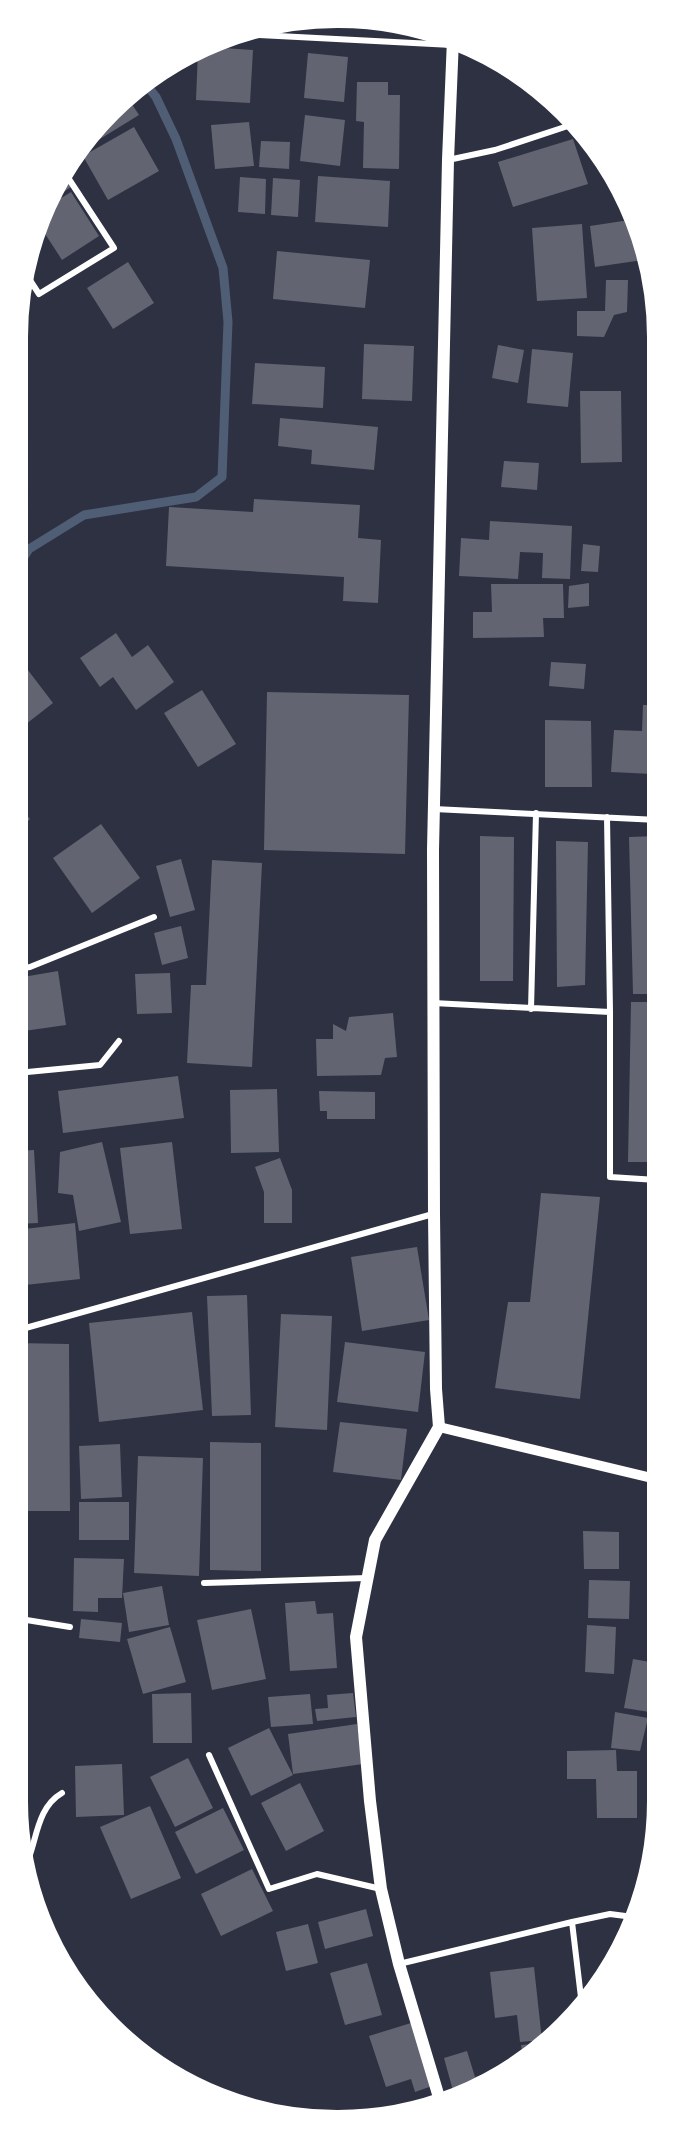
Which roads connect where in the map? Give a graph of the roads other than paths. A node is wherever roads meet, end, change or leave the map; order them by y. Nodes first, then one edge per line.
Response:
1 (257, 35) edge
2 (439, 42) edge
3 (452, 46) edge
4 (568, 126) edge
5 (448, 160) junction
6 (68, 178) edge
7 (30, 279) edge
8 (434, 808) junction
9 (536, 813) junction
10 (607, 817) junction
11 (651, 820) edge
12 (154, 917) dead end
13 (24, 968) edge
14 (433, 1003) junction
15 (531, 1009) junction
16 (610, 1012) junction
17 (118, 1041) dead end
18 (24, 1072) edge
19 (651, 1180) edge
20 (434, 1214) junction
21 (24, 1328) edge
22 (439, 1427) junction
23 (651, 1478) edge
24 (367, 1578) junction
25 (204, 1583) dead end
26 (24, 1620) edge
27 (70, 1627) dead end
28 (209, 1755) dead end
29 (62, 1793) dead end
30 (29, 1854) edge
31 (381, 1889) junction
32 (628, 1916) edge
33 (572, 1922) junction
34 (399, 1964) junction
35 (581, 1997) edge
36 (439, 2097) edge

1 - 2 street
3 - 5 main road
4 - 5 street
5 - 8 main road
6 - 7 street
8 - 9 street
8 - 14 main road
9 - 10 street
9 - 15 street
10 - 11 street
10 - 16 street
12 - 13 street
14 - 15 street
14 - 20 main road
15 - 16 street
16 - 19 street
17 - 18 street
20 - 21 street
20 - 22 main road
22 - 23 street
22 - 24 main road
24 - 25 street
24 - 31 main road
26 - 27 street
28 - 31 street
29 - 30 street
31 - 34 main road
32 - 33 street
33 - 34 street
33 - 35 street
34 - 36 main road

